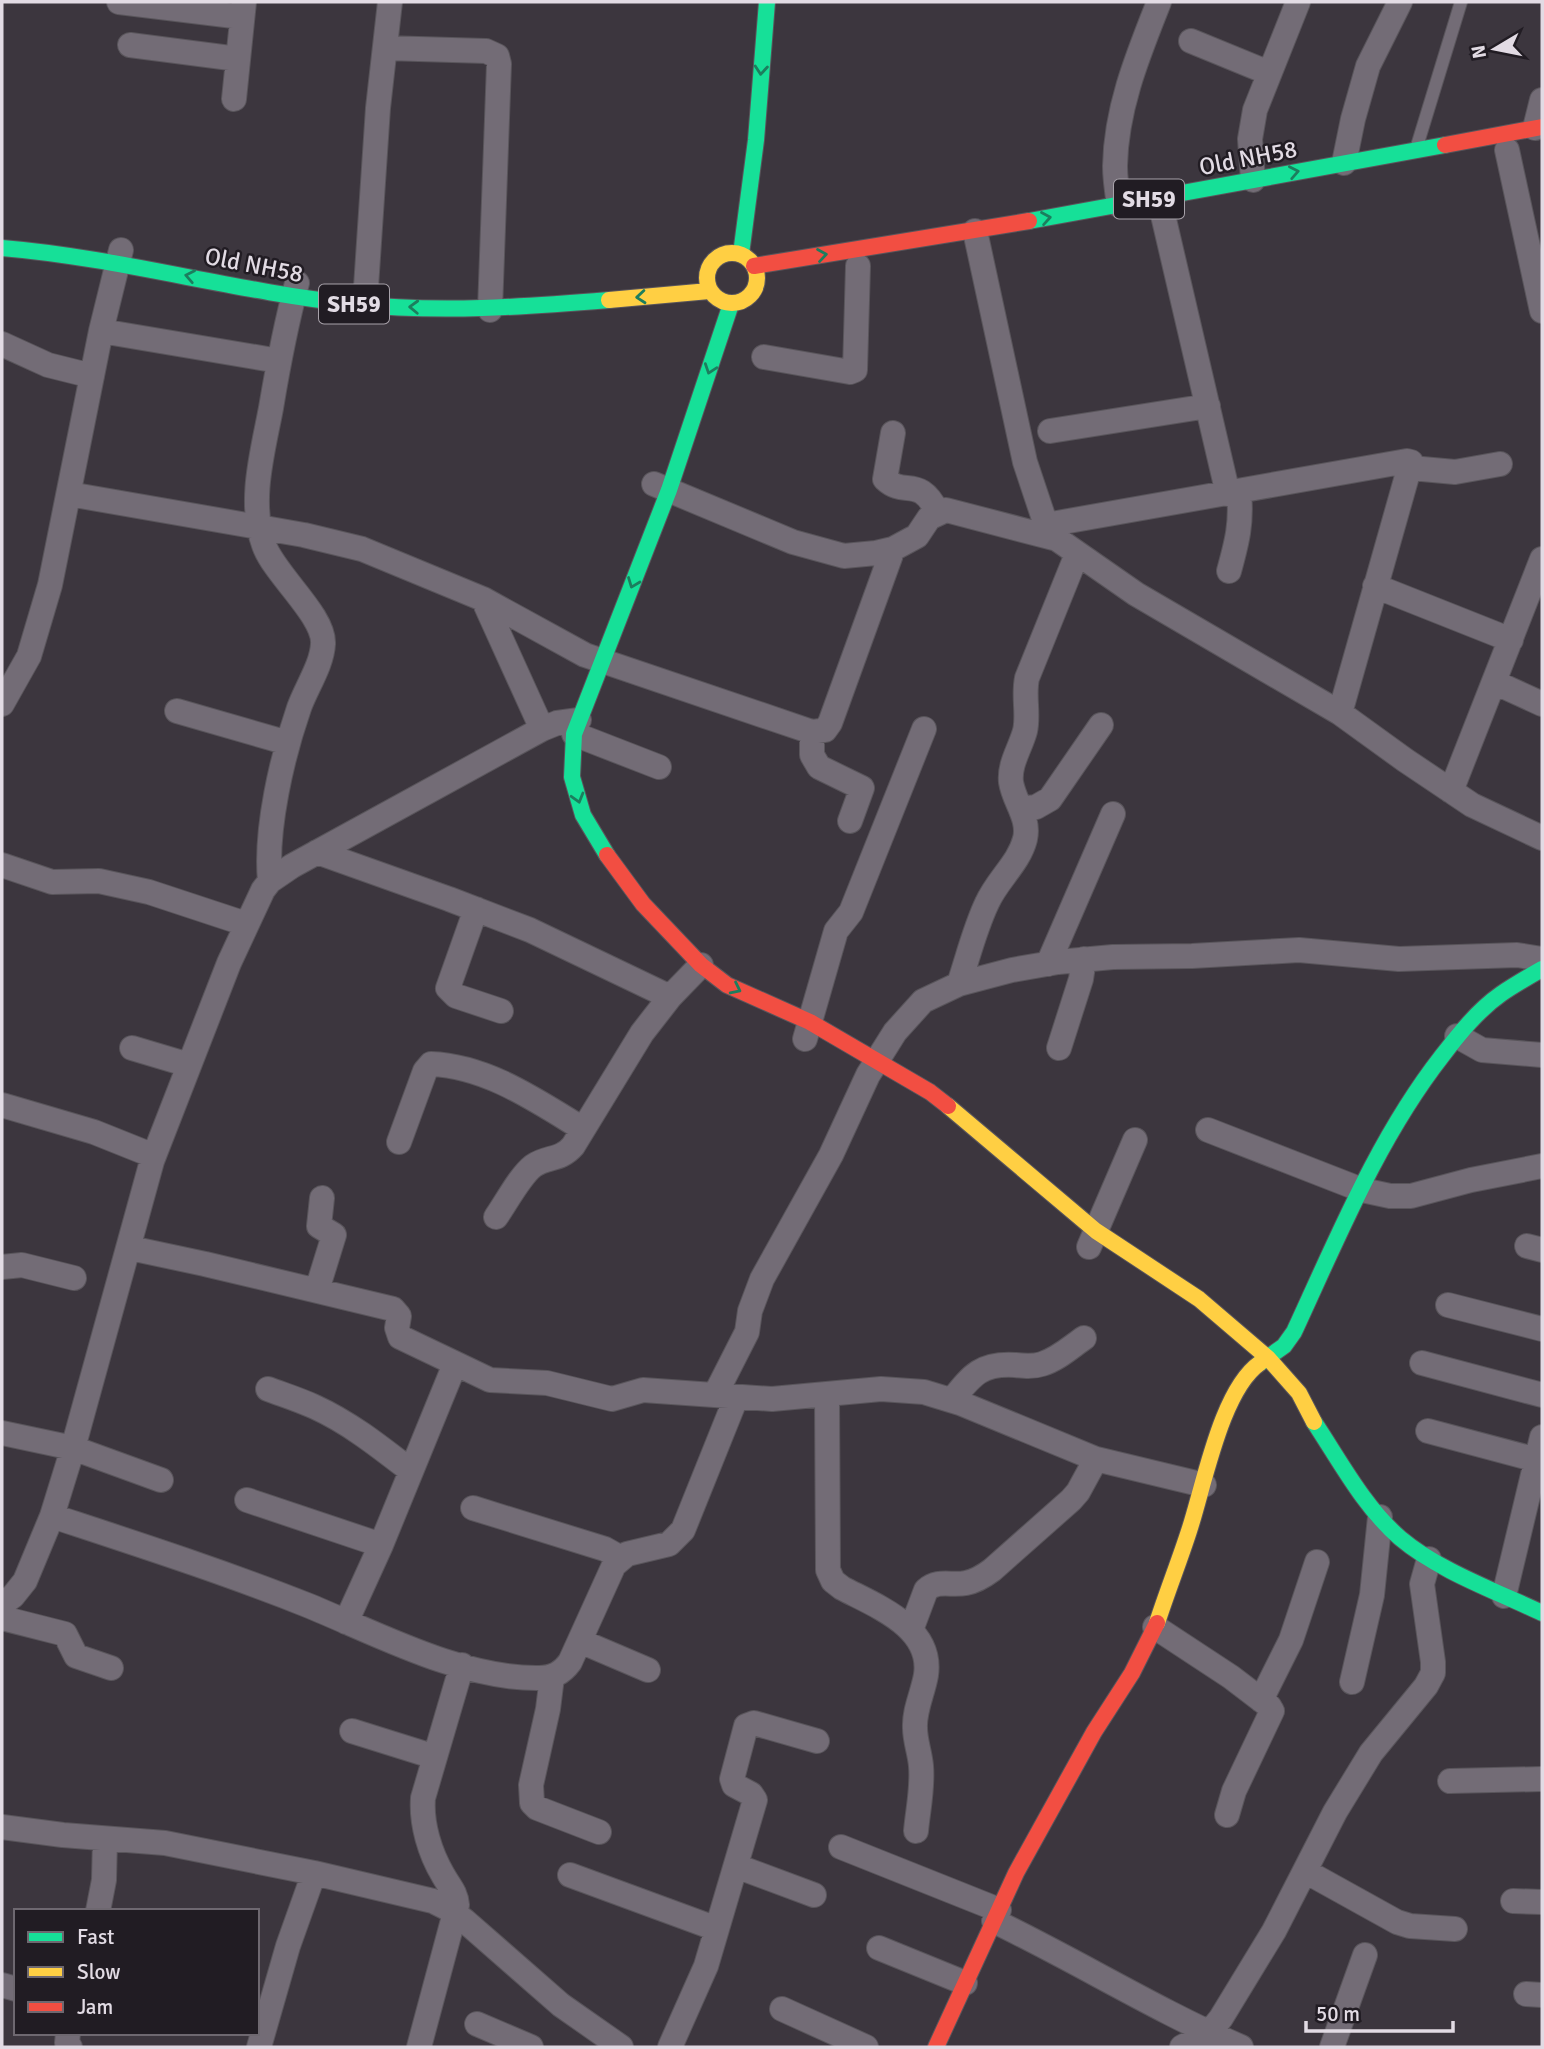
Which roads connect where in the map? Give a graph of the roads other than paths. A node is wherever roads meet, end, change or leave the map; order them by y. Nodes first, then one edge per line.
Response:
1 (119, 2) edge
2 (390, 2) edge
3 (751, 2) edge
4 (767, 2) edge
5 (1159, 2) edge
6 (1298, 2) edge
7 (1400, 2) edge
8 (1461, 2) edge
9 (243, 10) edge
10 (1191, 41) dead end
11 (748, 43) dead end
12 (130, 45) dead end
13 (384, 48) junction
14 (238, 59) junction
15 (1269, 73) junction
16 (234, 99) dead end
17 (1542, 100) edge
18 (1539, 127) edge
19 (1415, 150) junction
20 (1506, 150) dead end
21 (1344, 163) junction
22 (1253, 180) junction
23 (1151, 210) junction
24 (977, 238) junction
25 (2, 248) edge
26 (121, 250) junction
27 (938, 252) dead end
28 (741, 254) junction
29 (754, 266) junction
30 (859, 266) dead end
31 (297, 284) junction
32 (366, 287) dead end
33 (490, 296) junction
34 (712, 300) junction
35 (731, 304) junction
36 (1542, 311) edge
37 (101, 331) junction
38 (2, 344) edge
39 (764, 357) dead end
40 (279, 361) junction
41 (92, 376) junction
42 (1208, 406) junction
43 (1050, 431) dead end
44 (894, 433) dead end
45 (1500, 464) dead end
46 (1411, 468) junction
47 (661, 481) junction
48 (1233, 493) junction
49 (69, 494) junction
50 (645, 508) dead end
51 (937, 513) junction
52 (259, 527) junction
53 (1060, 539) junction
54 (893, 549) junction
55 (1542, 559) edge
56 (1229, 571) dead end
57 (1375, 586) junction
58 (483, 599) junction
59 (1511, 640) junction
60 (590, 656) junction
61 (1494, 682) junction
62 (2, 704) edge
63 (1542, 704) edge
64 (177, 712) dead end
65 (1340, 713) junction
66 (562, 725) junction
67 (1101, 725) dead end
68 (924, 729) dead end
69 (812, 732) junction
70 (288, 743) junction
71 (659, 768) dead end
72 (1451, 791) junction
73 (1021, 808) junction
74 (1113, 814) dead end
75 (850, 821) dead end
76 (1542, 838) edge
77 (317, 852) junction
78 (2, 865) edge
79 (270, 881) junction
80 (477, 909) junction
81 (246, 925) junction
82 (656, 941) dead end
83 (1084, 959) junction
84 (1542, 959) edge
85 (1048, 964) junction
86 (1542, 969) edge
87 (700, 977) junction
88 (959, 984) junction
89 (670, 997) junction
90 (501, 1011) dead end
91 (806, 1035) junction
92 (1457, 1036) junction
93 (132, 1048) dead end
94 (1059, 1048) dead end
95 (1542, 1055) edge
96 (189, 1065) junction
97 (870, 1071) junction
98 (2, 1105) edge
99 (583, 1129) junction
100 (951, 1130) dead end
101 (1208, 1130) dead end
102 (1135, 1140) dead end
103 (399, 1142) dead end
104 (154, 1156) junction
105 (1542, 1166) edge
106 (1010, 1180) dead end
107 (1362, 1190) junction
108 (322, 1198) dead end
109 (496, 1217) dead end
110 (1092, 1244) junction
111 (130, 1248) junction
112 (2, 1267) edge
113 (74, 1278) dead end
114 (317, 1290) junction
115 (1448, 1305) dead end
116 (1542, 1329) edge
117 (1084, 1338) dead end
118 (1268, 1357) junction
119 (1422, 1363) dead end
120 (455, 1364) junction
121 (1249, 1364) junction
122 (268, 1389) dead end
123 (827, 1395) junction
124 (1542, 1395) edge
125 (726, 1396) junction
126 (952, 1400) junction
127 (1307, 1412) junction
128 (1428, 1431) dead end
129 (2, 1433) edge
130 (74, 1448) junction
131 (1540, 1448) edge
132 (1096, 1459) junction
133 (411, 1471) junction
134 (161, 1480) dead end
135 (1204, 1485) junction
136 (247, 1500) dead end
137 (472, 1508) dead end
138 (52, 1516) junction
139 (1380, 1517) junction
140 (1532, 1523) edge
141 (381, 1545) junction
142 (621, 1558) junction
143 (1429, 1559) junction
144 (1317, 1562) dead end
145 (1504, 1596) junction
146 (2, 1604) edge
147 (1542, 1613) edge
148 (2, 1618) edge
149 (346, 1622) junction
150 (1155, 1627) junction
151 (911, 1630) junction
152 (580, 1641) junction
153 (462, 1665) junction
154 (111, 1668) dead end
155 (648, 1670) dead end
156 (552, 1677) junction
157 (1352, 1682) dead end
158 (1261, 1700) junction
159 (352, 1731) dead end
160 (817, 1741) dead end
161 (435, 1758) junction
162 (1542, 1779) edge
163 (1450, 1781) dead end
164 (1227, 1815) dead end
165 (2, 1827) edge
166 (916, 1831) dead end
167 (599, 1832) dead end
168 (105, 1839) junction
169 (841, 1847) dead end
170 (736, 1866) junction
171 (1305, 1871) junction
172 (314, 1873) junction
173 (570, 1875) dead end
174 (814, 1895) dead end
175 (1513, 1901) dead end
176 (1542, 1902) edge
177 (98, 1909) edge
178 (455, 1914) junction
179 (996, 1915) junction
180 (717, 1929) junction
181 (1455, 1929) dead end
182 (878, 1948) dead end
183 (1365, 1955) dead end
184 (965, 1983) junction
185 (782, 2009) dead end
186 (477, 2024) dead end
187 (1209, 2033) junction
188 (259, 2047) edge
189 (419, 2047) edge
190 (531, 2047) edge
191 (621, 2047) edge
192 (670, 2047) edge
193 (866, 2047) edge
194 (936, 2047) edge
195 (1182, 2047) edge
196 (1241, 2047) edge
197 (1332, 2047) edge

1 - 9 street
2 - 13 street
3 - 11 main road
4 -> 28 main road
5 - 23 street
6 - 15 street
7 - 21 street
8 - 19 lane
9 - 14 street
10 - 15 street
12 - 14 street
13 - 32 street
13 - 33 street
14 - 16 street
15 - 22 street
17 - 18 street
18 - 19 main road, Old NH58 / SH59
19 - 21 main road, Old NH58 / SH59
20 - 36 street
22 -> 21 main road, Old NH58 / SH59
22 - 23 main road, Old NH58 / SH59
23 - 24 main road, Old NH58 / SH59
24 -> 23 main road, Old NH58 / SH59
23 - 42 street
24 - 27 main road, Old NH58 / SH59
29 -> 24 main road, Old NH58 / SH59
24 - 53 street
25 - 26 main road, Old NH58 / SH59
31 -> 26 main road, Old NH58 / SH59
26 - 37 street
28 - 29 main road
28 - 34 main road
29 - 35 main road
30 - 39 street
33 -> 31 main road, Old NH58 / SH59
31 - 40 street
34 -> 33 main road, Old NH58 / SH59
34 - 35 main road, Old NH58 / SH59
35 -> 47 main road
37 - 40 street
37 - 41 street
38 - 41 street
40 - 52 street
41 - 49 street
42 - 43 street
42 - 48 street
44 - 51 street
45 - 46 street
46 - 48 street
46 - 57 street
47 - 50 main road
47 - 54 street
47 -> 60 main road
48 - 53 street
48 - 56 street
49 - 52 street
49 - 62 street
51 - 53 street
51 - 54 street
52 - 58 street
52 - 70 street
53 - 65 street
53 - 73 street
54 - 69 street
55 - 59 street
57 - 59 street
57 - 65 street
58 - 60 street
58 - 66 street
59 - 61 street
60 - 66 main road
60 - 69 street
61 - 63 street
61 - 72 street
64 - 70 street
65 - 72 street
66 - 71 street
66 - 77 street
66 -> 87 main road
67 - 73 street
68 - 91 street
69 - 75 street
70 - 79 street
72 - 76 street
73 - 88 street
74 - 85 street
77 - 79 street
77 - 80 street
78 - 81 street
79 - 81 street
80 - 89 street
80 - 90 street
81 - 96 street
82 - 87 main road
83 - 84 street
83 - 85 street
83 - 94 street
85 - 88 street
86 - 92 main road
87 - 89 street
87 -> 91 main road
88 - 97 street
89 - 99 street
91 - 97 main road
92 - 95 street
92 - 107 main road
93 - 96 street
96 - 104 street
97 - 110 main road
97 - 125 street
98 - 104 street
99 - 103 street
99 - 109 street
100 - 106 main road
101 - 107 street
102 - 110 street
104 - 111 street
105 - 107 street
107 - 118 main road
108 - 114 street
110 - 118 main road
111 - 114 street
111 - 130 street
112 - 113 street
114 - 120 street
115 - 116 street
117 - 126 street
118 - 121 main road
118 - 127 main road
119 - 124 street
120 - 125 street
120 - 133 street
121 - 127 main road
121 - 135 main road
122 - 133 street
123 - 125 street
123 - 126 street
123 - 151 street
125 - 142 street
126 - 132 street
127 - 139 main road
128 - 131 street
129 - 130 street
130 - 134 street
130 - 138 street
131 - 140 street
132 - 135 street
132 - 151 street
133 - 141 street
135 - 150 main road
136 - 141 street
137 - 142 street
138 - 146 street
138 - 149 street
139 - 143 main road
139 - 157 street
140 - 145 street
141 - 149 street
142 - 152 street
143 - 145 main road
143 - 171 street
144 - 158 street
145 - 147 main road
148 - 154 street
149 - 153 street
150 - 158 street
150 - 179 main road
151 - 166 street
152 - 155 street
152 - 156 street
153 - 156 street
153 - 161 street
156 - 167 street
158 - 164 street
159 - 161 street
160 - 170 street
161 - 178 street
162 - 163 street
165 - 168 street
168 - 172 street
168 - 177 street
169 - 179 street
170 - 174 street
170 - 180 street
171 - 181 street
171 - 187 street
172 - 178 street
172 - 188 street
173 - 180 street
175 - 176 street
178 - 189 street
178 - 191 street
179 - 184 main road
179 - 187 street
180 - 192 street
182 - 184 street
183 - 197 street
184 - 194 main road
185 - 193 street
186 - 190 street
187 - 195 street
187 - 196 street

